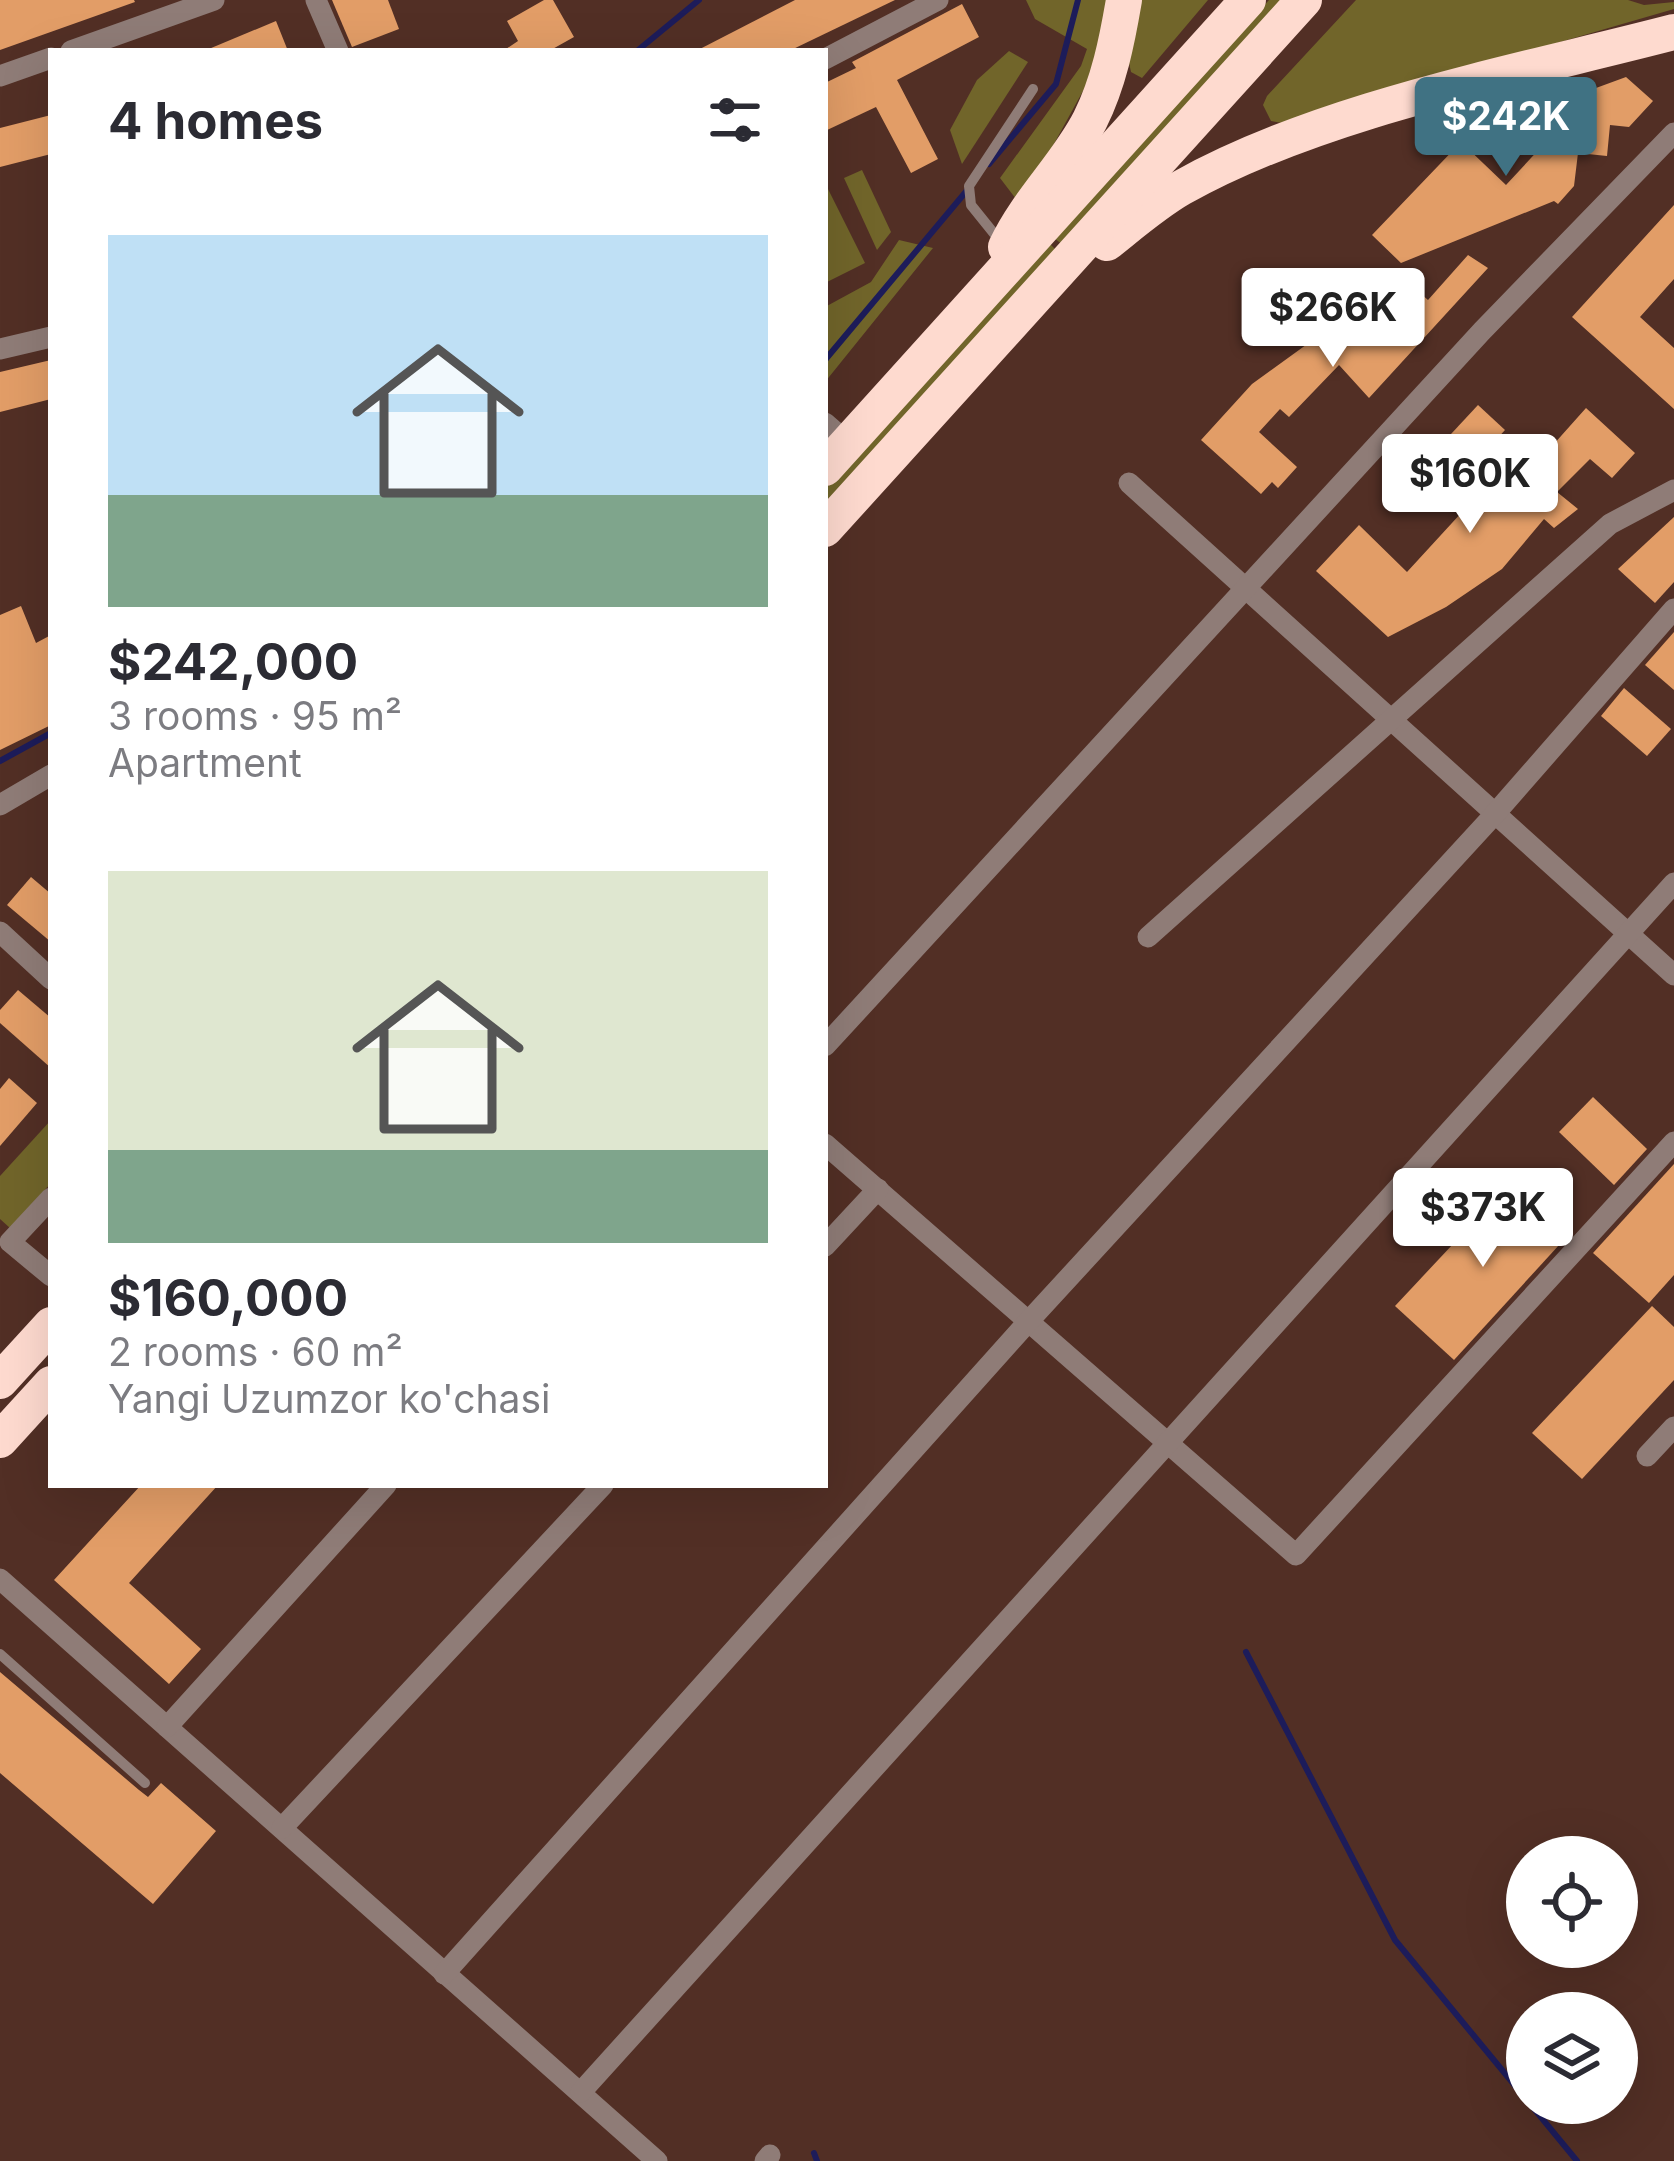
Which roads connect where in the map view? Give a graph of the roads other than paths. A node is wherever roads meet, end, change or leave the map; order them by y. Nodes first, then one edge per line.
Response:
1 (214, 0) edge
2 (316, 0) edge
3 (938, 0) edge
4 (1124, 0) edge
5 (1248, 0) edge
6 (1304, 0) edge
7 (1674, 32) edge
8 (79, 48) edge
9 (337, 48) edge
10 (828, 57) edge
11 (48, 59) edge
12 (0, 76) edge
13 (1033, 89) dead end
14 (1674, 133) edge
15 (1006, 248) junction
16 (986, 289) junction
17 (1033, 300) junction
18 (48, 338) edge
19 (0, 350) edge
20 (833, 445) edge
21 (1129, 483) dead end
22 (1674, 490) edge
23 (828, 527) edge
24 (1247, 592) junction
25 (1674, 609) edge
26 (1393, 722) junction
27 (48, 777) edge
28 (0, 806) edge
29 (1493, 816) junction
30 (1674, 883) edge
31 (0, 932) edge
32 (1629, 934) junction
33 (1148, 938) dead end
34 (1674, 975) edge
35 (48, 976) edge
36 (828, 1043) edge
37 (1674, 1142) edge
38 (828, 1147) edge
39 (878, 1189) junction
40 (48, 1201) edge
41 (4, 1243) edge
42 (828, 1243) edge
43 (48, 1274) edge
44 (1027, 1323) junction
45 (48, 1327) edge
46 (0, 1381) edge
47 (48, 1387) edge
48 (1674, 1427) edge
49 (0, 1440) edge
50 (1168, 1447) junction
51 (1647, 1456) dead end
52 (383, 1488) edge
53 (600, 1488) edge
54 (0, 1579) edge
55 (0, 1654) edge
56 (167, 1727) junction
57 (146, 1783) dead end
58 (282, 1828) junction
59 (444, 1974) junction
60 (581, 2092) junction
61 (657, 2161) edge

1 - 8 street
2 - 9 street
3 - 10 street
4 - 15 highway
5 - 16 highway
6 - 17 highway
7 - 17 highway
11 - 12 street
13 - 15 lane
14 - 24 street
15 - 16 highway
16 - 20 highway
17 - 23 highway
18 - 19 street
21 - 24 street
22 - 26 street
24 - 26 street
24 - 36 street
25 - 29 street
26 - 29 street
26 - 33 street
27 - 28 street
29 - 32 street
29 - 44 street
30 - 32 street
31 - 35 street
32 - 34 street
32 - 50 street
37 - 50 street
38 - 39 street
39 - 42 street
39 - 44 street
40 - 41 street
41 - 43 street
44 - 50 street
44 - 59 street
45 - 46 highway
47 - 49 highway
48 - 51 street
50 - 60 street
52 - 56 street
53 - 58 street
54 - 56 street
55 - 57 lane
56 - 58 street
58 - 59 street
59 - 60 street
60 - 61 street

